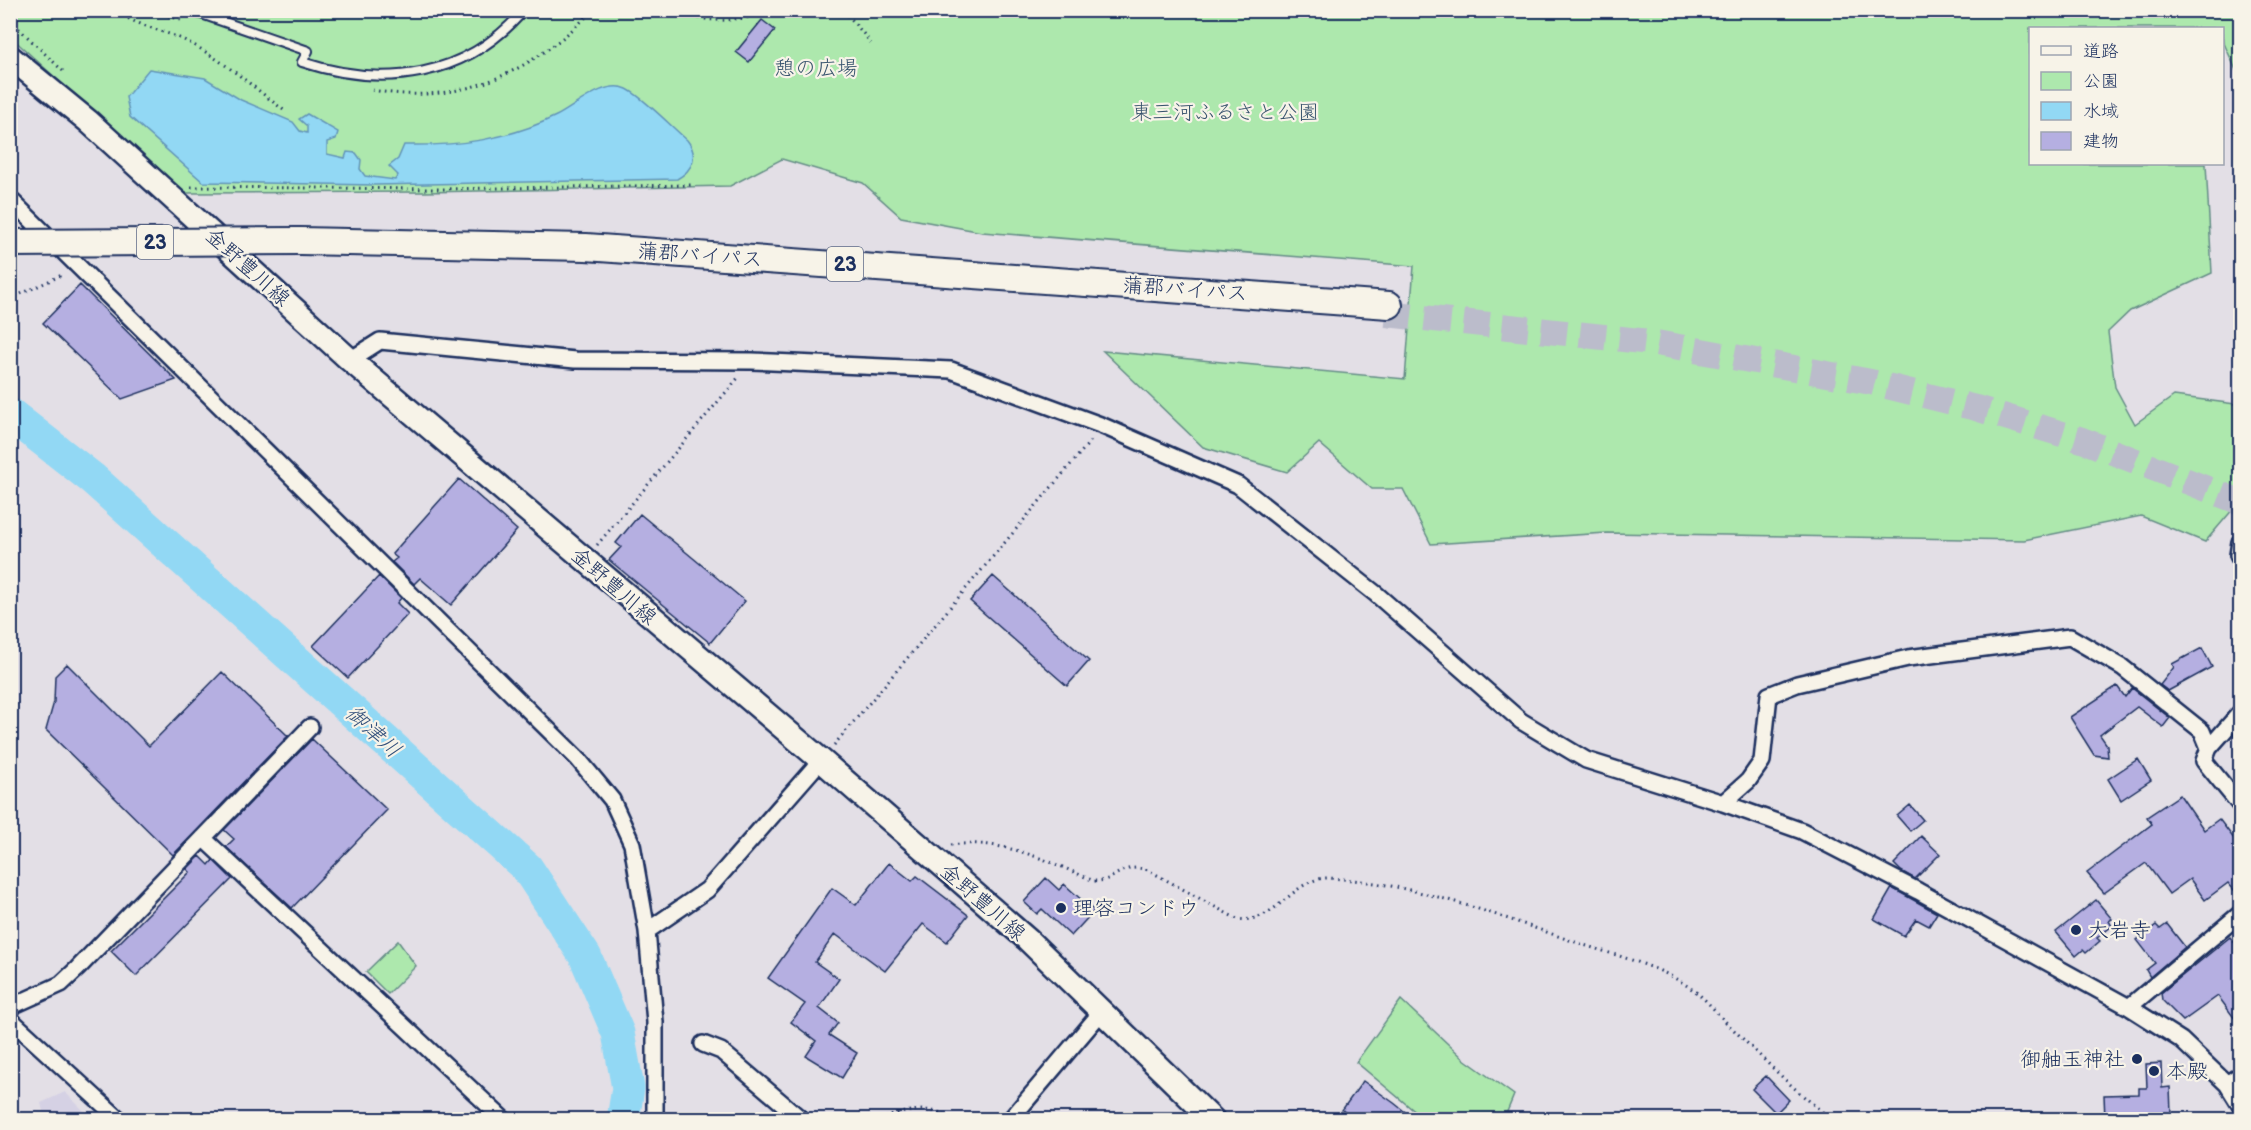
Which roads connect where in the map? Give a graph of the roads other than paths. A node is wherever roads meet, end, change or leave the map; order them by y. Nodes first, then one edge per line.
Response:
1 (190, 10) edge
2 (524, 10) edge
3 (10, 57) edge
4 (10, 199) edge
5 (10, 243) edge
6 (300, 246) junction
7 (10, 252) edge
8 (1388, 310) tunnel mouth
9 (351, 360) junction
10 (2241, 542) edge
11 (2241, 559) edge
12 (2241, 713) edge
13 (310, 727) dead end
14 (2209, 748) junction
15 (821, 760) junction
16 (1723, 803) junction
17 (2241, 805) edge
18 (203, 838) junction
19 (2241, 914) edge
20 (647, 931) junction
21 (10, 1007) edge
22 (2129, 1008) junction
23 (1103, 1010) junction
24 (10, 1019) edge
25 (703, 1044) dead end
26 (2241, 1075) edge
27 (2227, 1084) junction
28 (2241, 1105) edge
29 (120, 1119) edge
30 (504, 1119) edge
31 (655, 1119) edge
32 (802, 1119) edge
33 (1010, 1119) edge
34 (1213, 1119) edge

1 - 2 lane
3 - 9 main road, 金野豊川線
4 - 20 street
5 - 6 highway, 蒲郡バイパス / 23, bridge
6 - 7 highway, 蒲郡バイパス / 23
6 - 8 highway, 蒲郡バイパス / 23
9 - 15 main road, 金野豊川線
9 - 16 street
10 - 11 street
12 - 14 street
13 - 18 street
14 - 16 street
14 - 17 street
15 - 20 street
15 - 23 main road, 金野豊川線
16 - 22 street
18 - 21 street
18 - 30 street
19 - 22 street
20 - 31 street
22 - 27 street
23 - 33 street
23 - 34 main road, 金野豊川線
24 - 29 street
25 - 32 street
26 - 27 street
27 - 28 street

